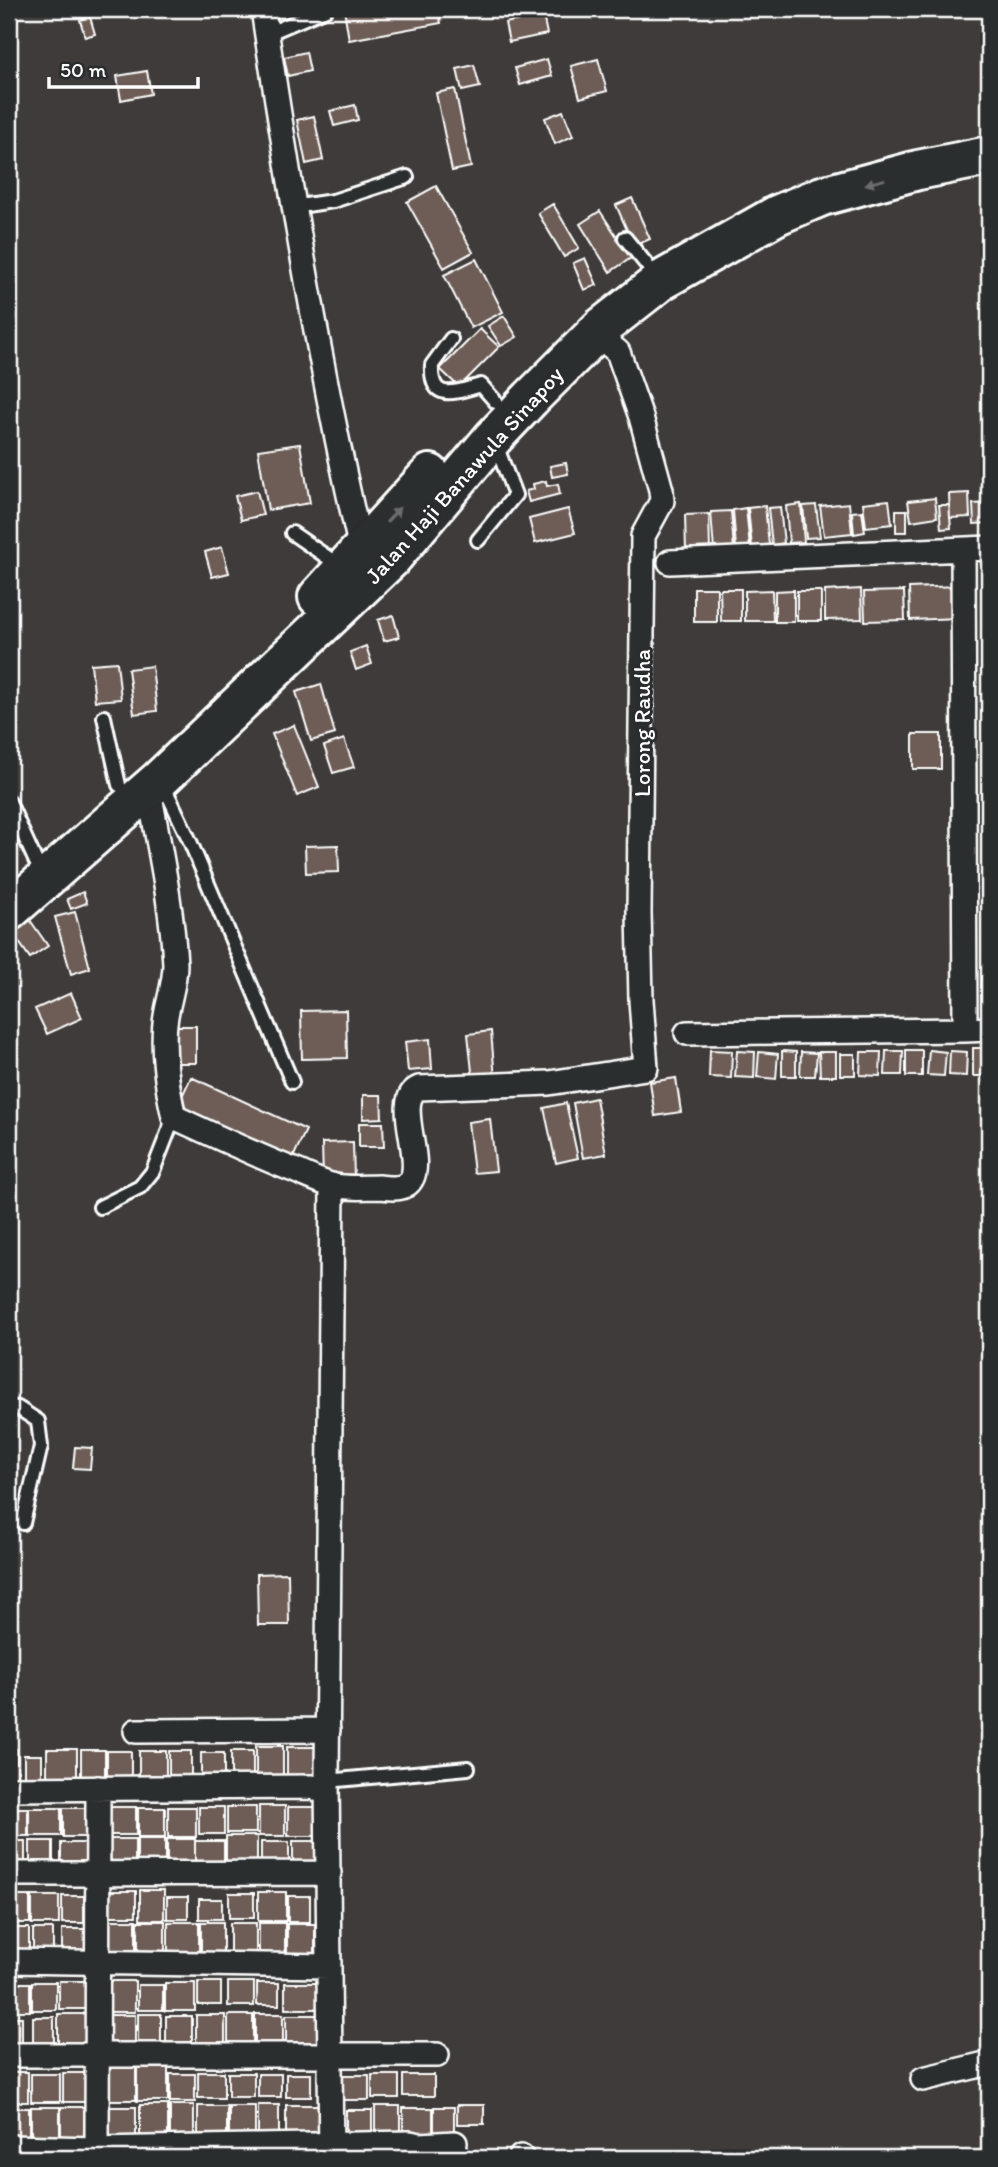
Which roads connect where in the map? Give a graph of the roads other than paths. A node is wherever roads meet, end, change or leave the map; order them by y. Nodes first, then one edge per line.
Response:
1 (263, 9) edge
2 (326, 9) edge
3 (267, 34) junction
4 (989, 130) edge
5 (989, 156) edge
6 (407, 177) dead end
7 (293, 207) junction
8 (596, 334) junction
9 (451, 339) dead end
10 (495, 420) junction
11 (292, 533) dead end
12 (478, 540) dead end
13 (989, 548) edge
14 (963, 550) junction
15 (353, 559) junction
16 (670, 562) dead end
17 (104, 717) dead end
18 (143, 785) junction
19 (9, 802) edge
20 (22, 873) edge
21 (9, 911) edge
22 (989, 1029) edge
23 (965, 1030) junction
24 (687, 1033) dead end
25 (292, 1082) dead end
26 (174, 1117) junction
27 (332, 1185) junction
28 (100, 1207) dead end
29 (9, 1407) edge
30 (23, 1523) dead end
31 (328, 1730) junction
32 (136, 1731) dead end
33 (468, 1768) dead end
34 (327, 1787) junction
35 (98, 1788) junction
36 (9, 1789) edge
37 (328, 1873) junction
38 (9, 1874) edge
39 (98, 1874) junction
40 (9, 1961) edge
41 (98, 1961) junction
42 (329, 1966) junction
43 (330, 2054) junction
44 (9, 2055) edge
45 (97, 2055) junction
46 (437, 2055) dead end
47 (989, 2063) edge
48 (923, 2079) dead end
49 (455, 2143) dead end
50 (9, 2147) edge
51 (97, 2149) junction
52 (331, 2151) edge
53 (422, 2152) edge

1 - 3 street
2 - 3 lane
3 - 7 street
4 - 10 highway, Jalan Haji Banawula Sinapoy
5 -> 8 highway, Jalan Haji Banawula Sinapoy
6 - 7 lane
7 - 15 street
8 - 10 highway, Jalan Haji Banawula Sinapoy
8 - 27 street, Lorong Raudha
9 - 10 lane
10 - 12 lane
15 -> 10 highway, Jalan Haji Banawula Sinapoy
10 - 18 highway, Jalan Haji Banawula Sinapoy
11 - 15 lane
13 - 14 street
14 - 16 street
14 - 23 street
15 - 18 highway, Jalan Haji Banawula Sinapoy
17 - 18 lane
18 - 20 highway, Jalan Haji Banawula Sinapoy
18 - 21 highway, Jalan Haji Banawula Sinapoy
18 - 25 lane
18 - 26 street
19 - 20 lane
22 - 23 street
23 - 24 street
26 - 27 street
26 - 28 lane
27 - 31 street
29 - 30 lane
31 - 32 street
31 - 34 street
33 - 34 lane
34 - 35 street
34 - 37 street
35 - 36 street
35 - 39 street
37 - 39 street
37 - 42 street
38 - 39 street
39 - 41 street
40 - 41 street
41 - 42 street
41 - 45 street
42 - 43 street
43 - 45 street
43 - 46 street
43 - 52 street
44 - 45 street
45 - 51 street
47 - 48 street
49 - 53 street
50 - 51 street
51 - 52 street
52 - 53 street

